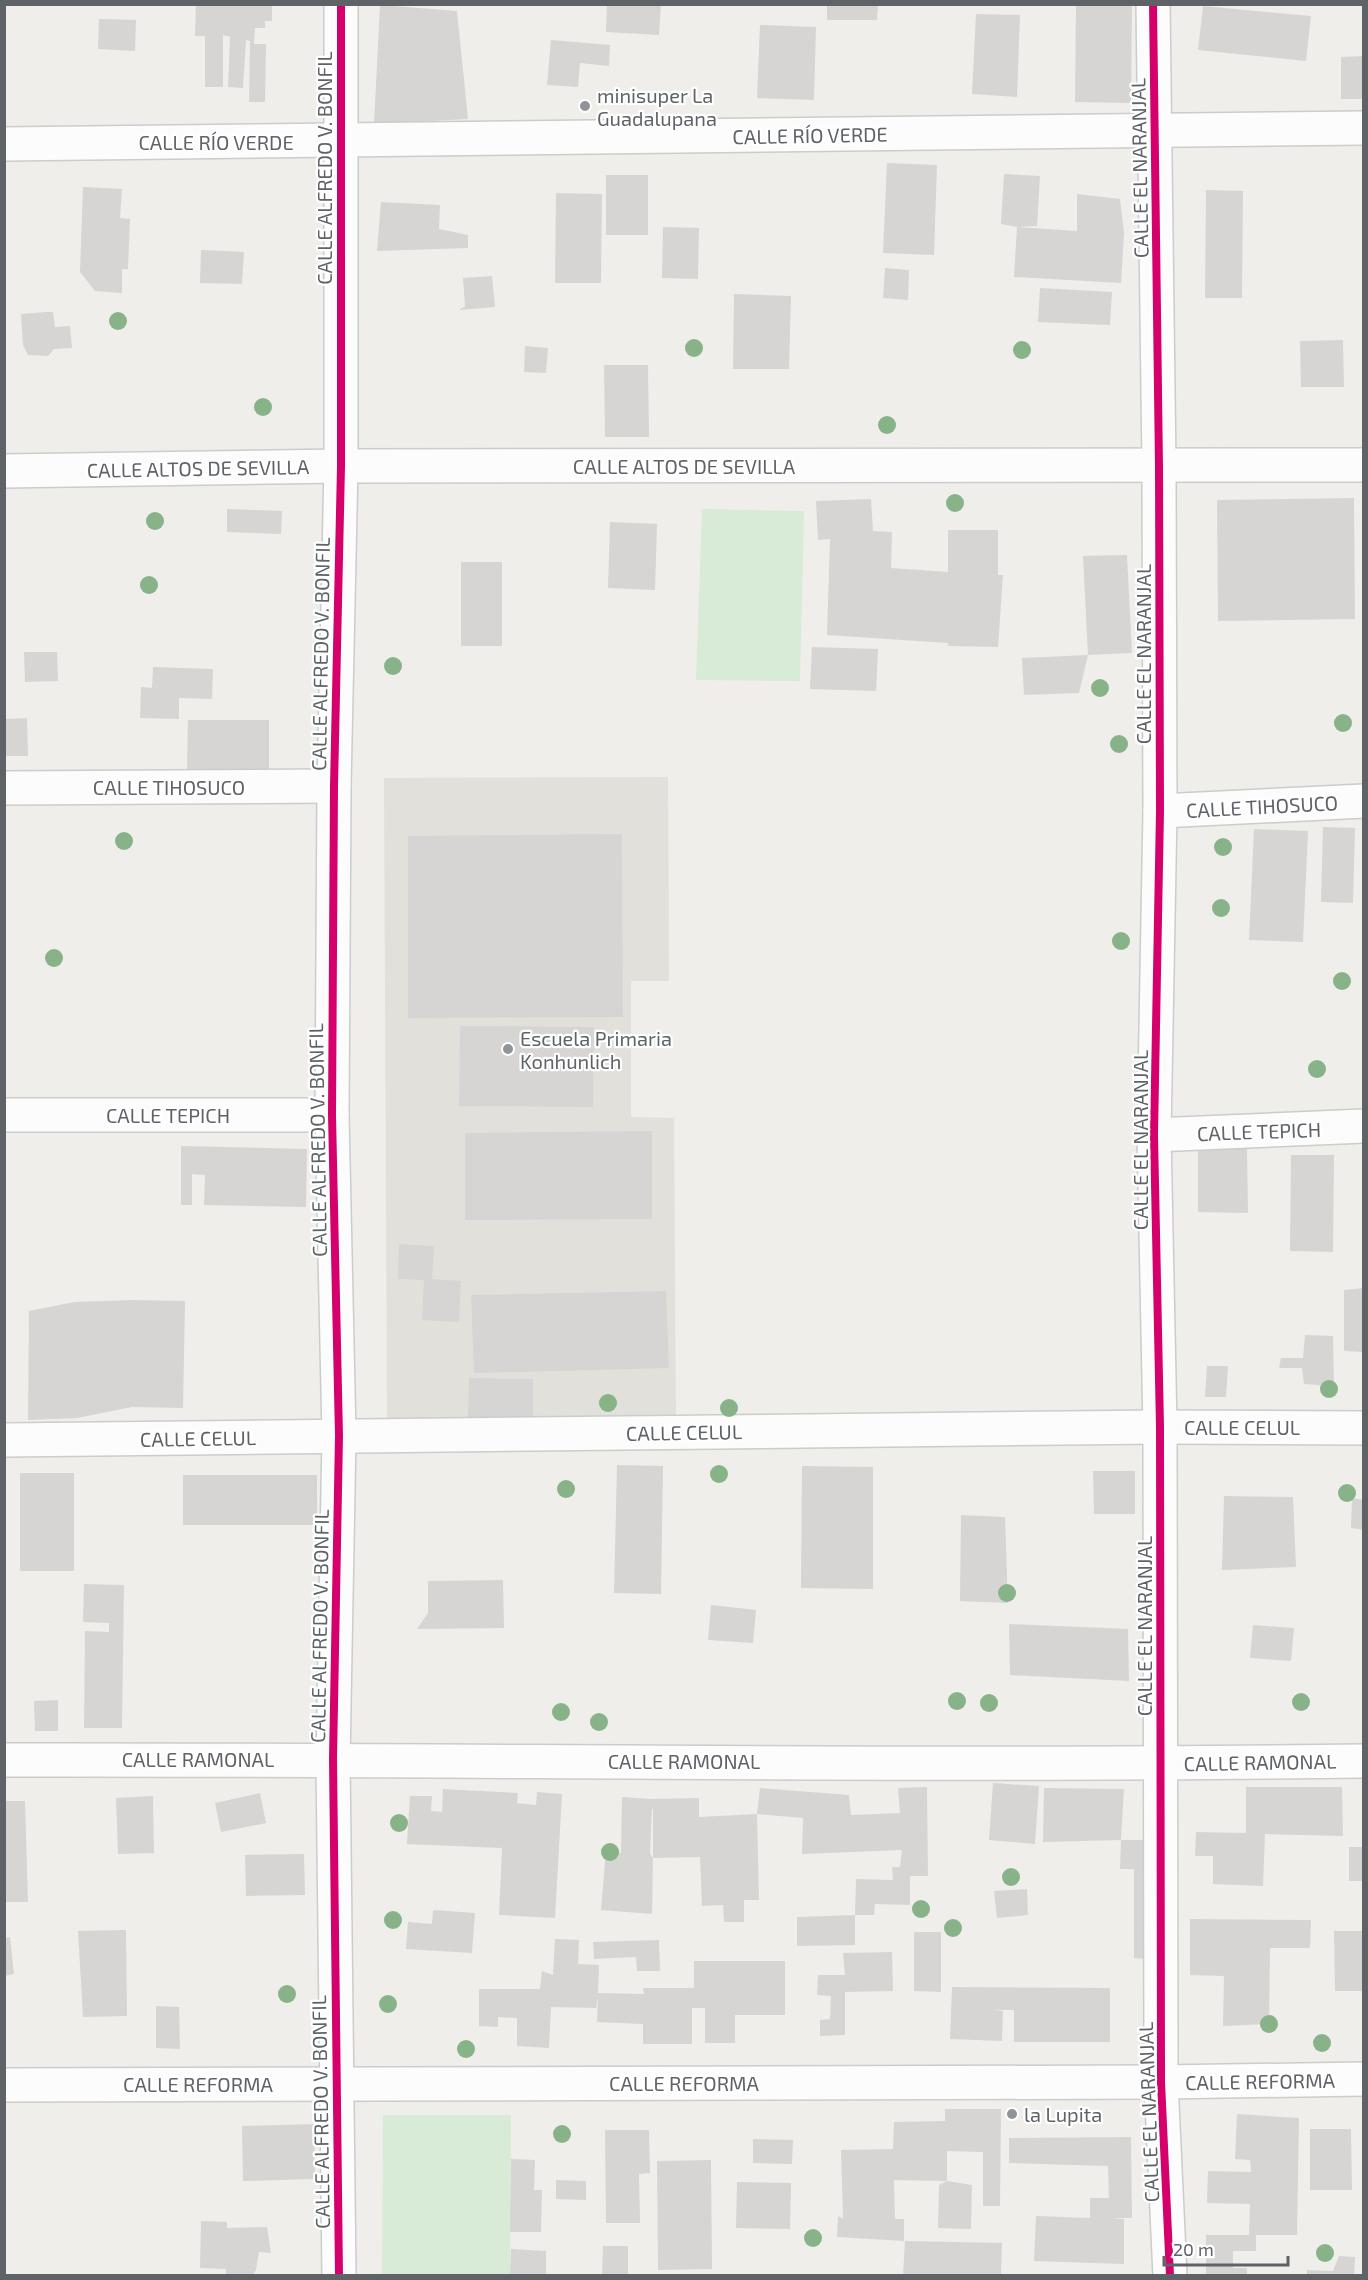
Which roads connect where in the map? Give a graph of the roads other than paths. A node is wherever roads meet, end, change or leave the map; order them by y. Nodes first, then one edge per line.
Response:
1 (341, 4) edge
2 (1153, 4) edge
3 (1364, 128) edge
4 (1155, 130) junction
5 (340, 141) junction
6 (4, 144) edge
7 (1364, 465) edge
8 (341, 466) junction
9 (1159, 467) junction
10 (4, 471) edge
11 (334, 786) junction
12 (4, 788) edge
13 (1364, 801) edge
14 (1160, 811) junction
15 (4, 1115) edge
16 (332, 1115) junction
17 (1364, 1126) edge
18 (1154, 1135) junction
19 (1160, 1427) junction
20 (1364, 1428) edge
21 (339, 1436) junction
22 (4, 1440) edge
23 (333, 1759) junction
24 (4, 1760) edge
25 (1364, 1761) edge
26 (1160, 1764) junction
27 (1364, 2079) edge
28 (1161, 2082) junction
29 (336, 2083) junction
30 (4, 2085) edge
31 (339, 2276) edge
32 (1170, 2276) edge

1 - 5 street, CALLE ALFREDO V. BONFIL
2 - 4 street, CALLE EL NARANJAL
3 - 4 street, CALLE RÍO VERDE
4 - 5 street, CALLE RÍO VERDE
4 - 9 street, CALLE EL NARANJAL
5 - 6 street, CALLE RÍO VERDE
5 - 8 street, CALLE ALFREDO V. BONFIL
7 - 9 street, CALLE ALTOS DE SEVILLA
8 - 9 street, CALLE ALTOS DE SEVILLA
8 - 10 street, CALLE ALTOS DE SEVILLA
8 - 11 street, CALLE ALFREDO V. BONFIL
9 - 14 street, CALLE EL NARANJAL
11 - 12 street, CALLE TIHOSUCO
11 - 16 street, CALLE ALFREDO V. BONFIL
13 - 14 street, CALLE TIHOSUCO
14 - 18 street, CALLE EL NARANJAL
15 - 16 street, CALLE TEPICH
16 - 21 street, CALLE ALFREDO V. BONFIL
17 - 18 street, CALLE TEPICH
18 - 19 street, CALLE EL NARANJAL
19 - 20 street, CALLE CELUL
19 - 21 street, CALLE CELUL
19 - 26 street, CALLE EL NARANJAL
21 - 22 street, CALLE CELUL
21 - 23 street, CALLE ALFREDO V. BONFIL
23 - 24 street, CALLE RAMONAL
23 - 26 street, CALLE RAMONAL
23 - 29 street, CALLE ALFREDO V. BONFIL
25 - 26 street, CALLE RAMONAL
26 - 28 street, CALLE EL NARANJAL
27 - 28 street, CALLE REFORMA
28 - 29 street, CALLE REFORMA
28 - 32 street, CALLE EL NARANJAL
29 - 30 street, CALLE REFORMA
29 - 31 street, CALLE ALFREDO V. BONFIL

